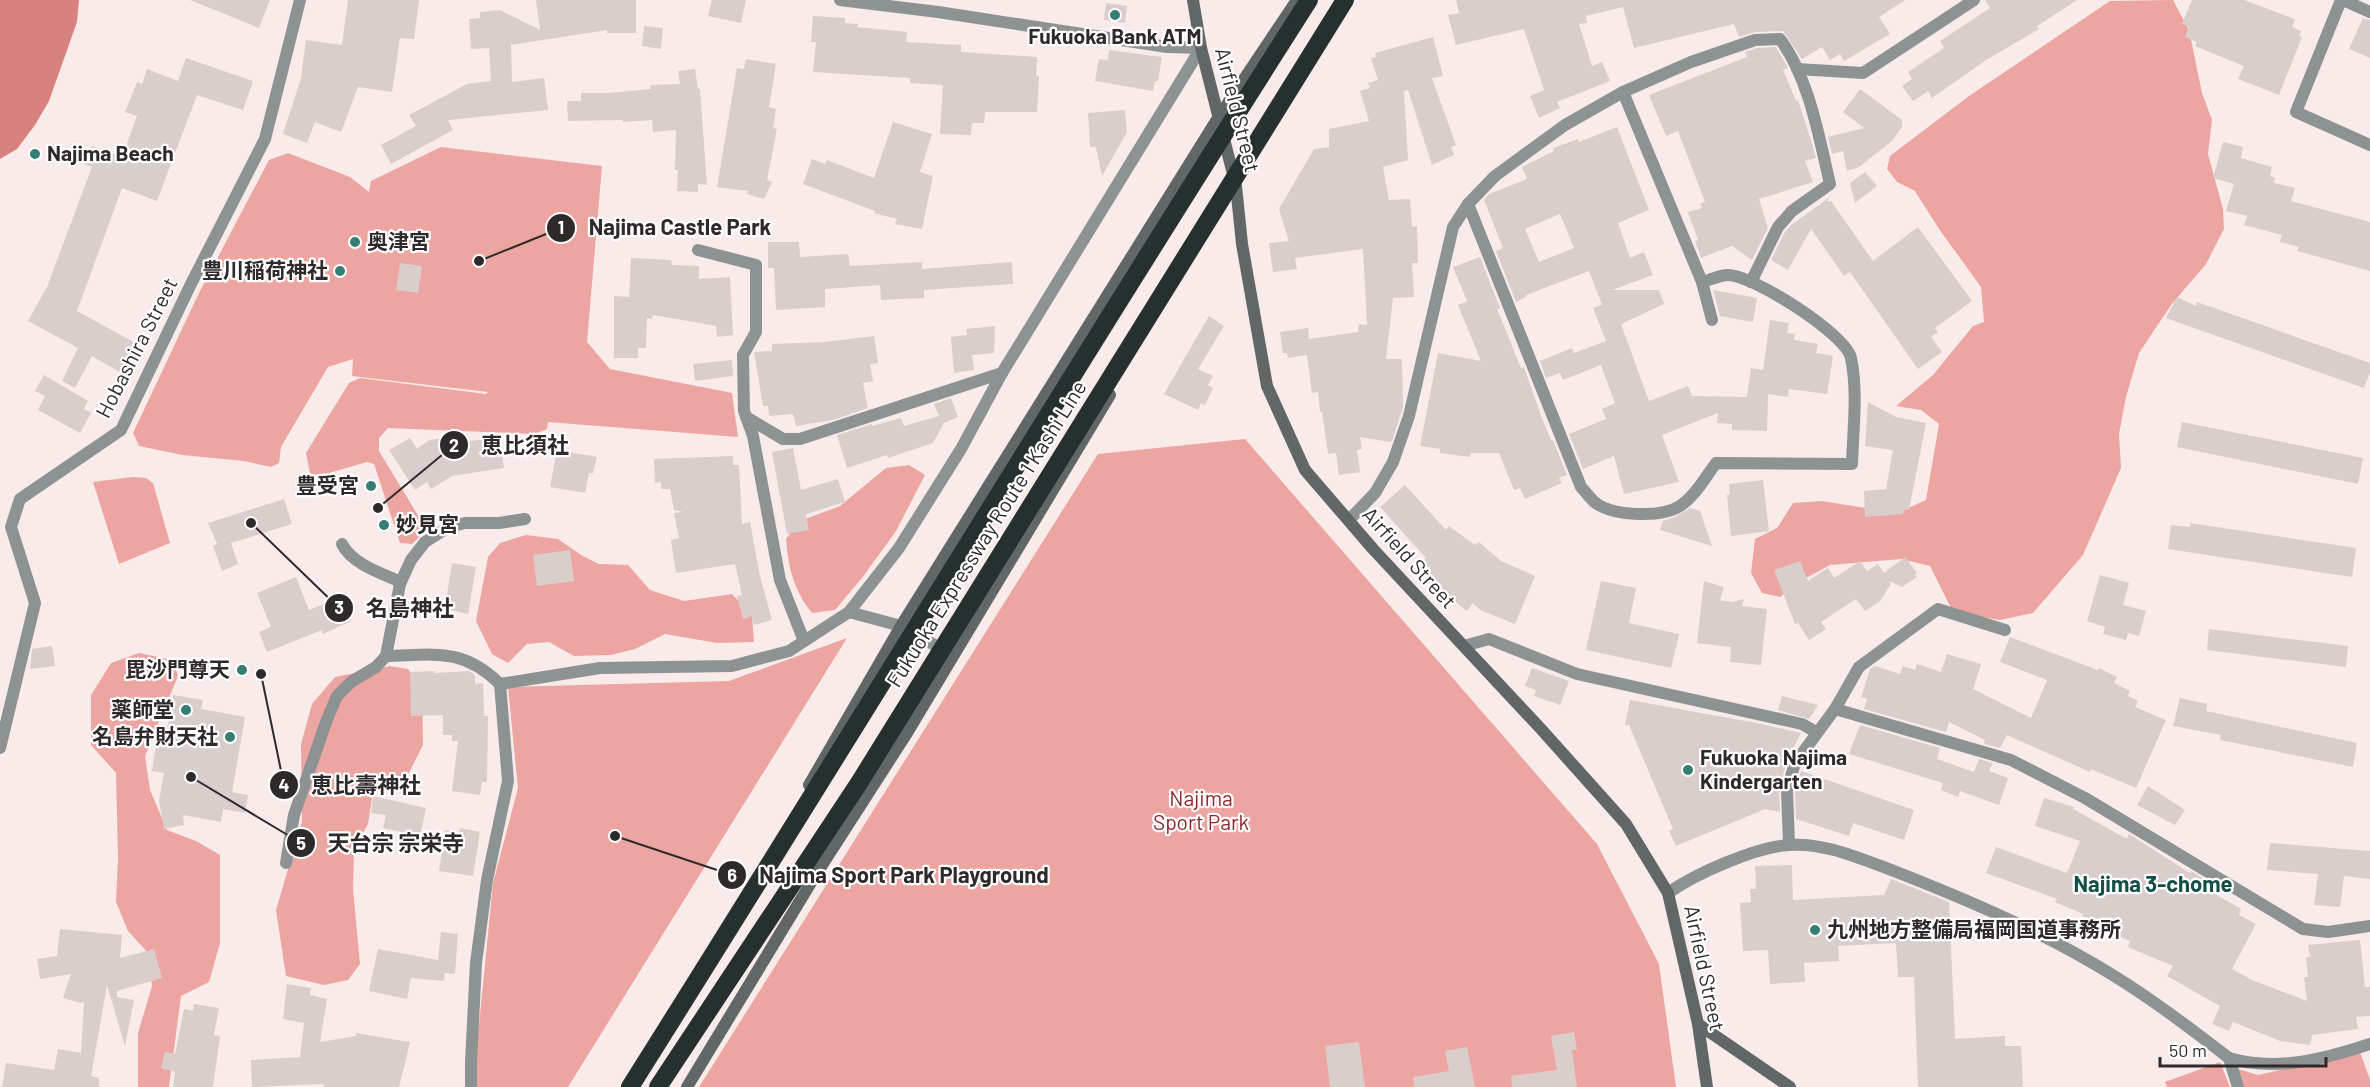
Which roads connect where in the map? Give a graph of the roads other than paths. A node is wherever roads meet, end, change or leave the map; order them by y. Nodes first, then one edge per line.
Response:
1 (300, 0) edge
2 (840, 0) edge
3 (1193, 0) edge
4 (1297, 0) edge
5 (1309, 0) edge
6 (1345, 0) edge
7 (1353, 0) edge
8 (1974, 0) edge
9 (2342, 0) edge
10 (895, 3) edge
11 (2370, 12) edge
12 (1200, 48) junction
13 (1797, 69) junction
14 (1623, 92) junction
15 (1218, 118) junction
16 (2370, 145) edge
17 (1236, 186) junction
18 (1468, 204) junction
19 (698, 250) dead end
20 (1702, 282) junction
21 (1750, 282) junction
22 (1712, 320) dead end
23 (1002, 373) junction
24 (746, 417) junction
25 (525, 519) dead end
26 (1349, 520) junction
27 (342, 544) dead end
28 (401, 582) junction
29 (849, 612) junction
30 (902, 626) junction
31 (2006, 630) dead end
32 (804, 641) junction
33 (1464, 646) junction
34 (386, 656) junction
35 (954, 656) junction
36 (500, 684) junction
37 (1835, 709) junction
38 (1816, 732) junction
39 (0, 748) edge
40 (1789, 845) junction
41 (286, 863) dead end
42 (1668, 893) junction
43 (2370, 926) edge
44 (1698, 1024) junction
45 (2370, 1044) edge
46 (2229, 1058) junction
47 (471, 1087) edge
48 (622, 1087) edge
49 (630, 1087) edge
50 (658, 1087) edge
51 (687, 1087) edge
52 (1707, 1087) edge
53 (1790, 1087) edge
54 (2238, 1087) edge

1 - 39 street, Hobashira Street
2 - 10 street
3 - 12 street, Airfield Street
4 - 15 street
5 - 49 highway, Fukuoka Expressway Route 1 Kashi Line, bridge
6 - 50 highway, Fukuoka Expressway Route 1 Kashi Line, bridge
7 - 17 street
8 - 13 street
9 - 11 street
9 - 16 street
10 - 12 street
12 - 15 street, Airfield Street
12 - 23 street
13 - 14 street
13 - 21 street
14 - 18 street
14 - 20 street
15 - 17 street, Airfield Street
15 - 30 street
17 - 26 street, Airfield Street
17 - 35 street
18 - 21 street
18 - 26 street
19 - 24 street
20 - 21 street
20 - 22 street
23 - 24 street
23 - 29 street
24 - 32 street
25 - 28 street
26 - 33 street, Airfield Street
27 - 28 street
28 - 34 street
29 - 30 street
29 - 32 street
30 - 35 street
30 - 48 street
31 - 37 street
32 - 36 street
33 - 38 street
33 - 42 street, Airfield Street
34 - 36 street
34 - 41 street
35 - 51 street
36 - 47 street
37 - 38 street
37 - 43 street
38 - 40 street
40 - 42 street
40 - 46 street
42 - 44 street, Airfield Street
44 - 52 street, Airfield Street
44 - 53 street
45 - 46 street
46 - 54 street

